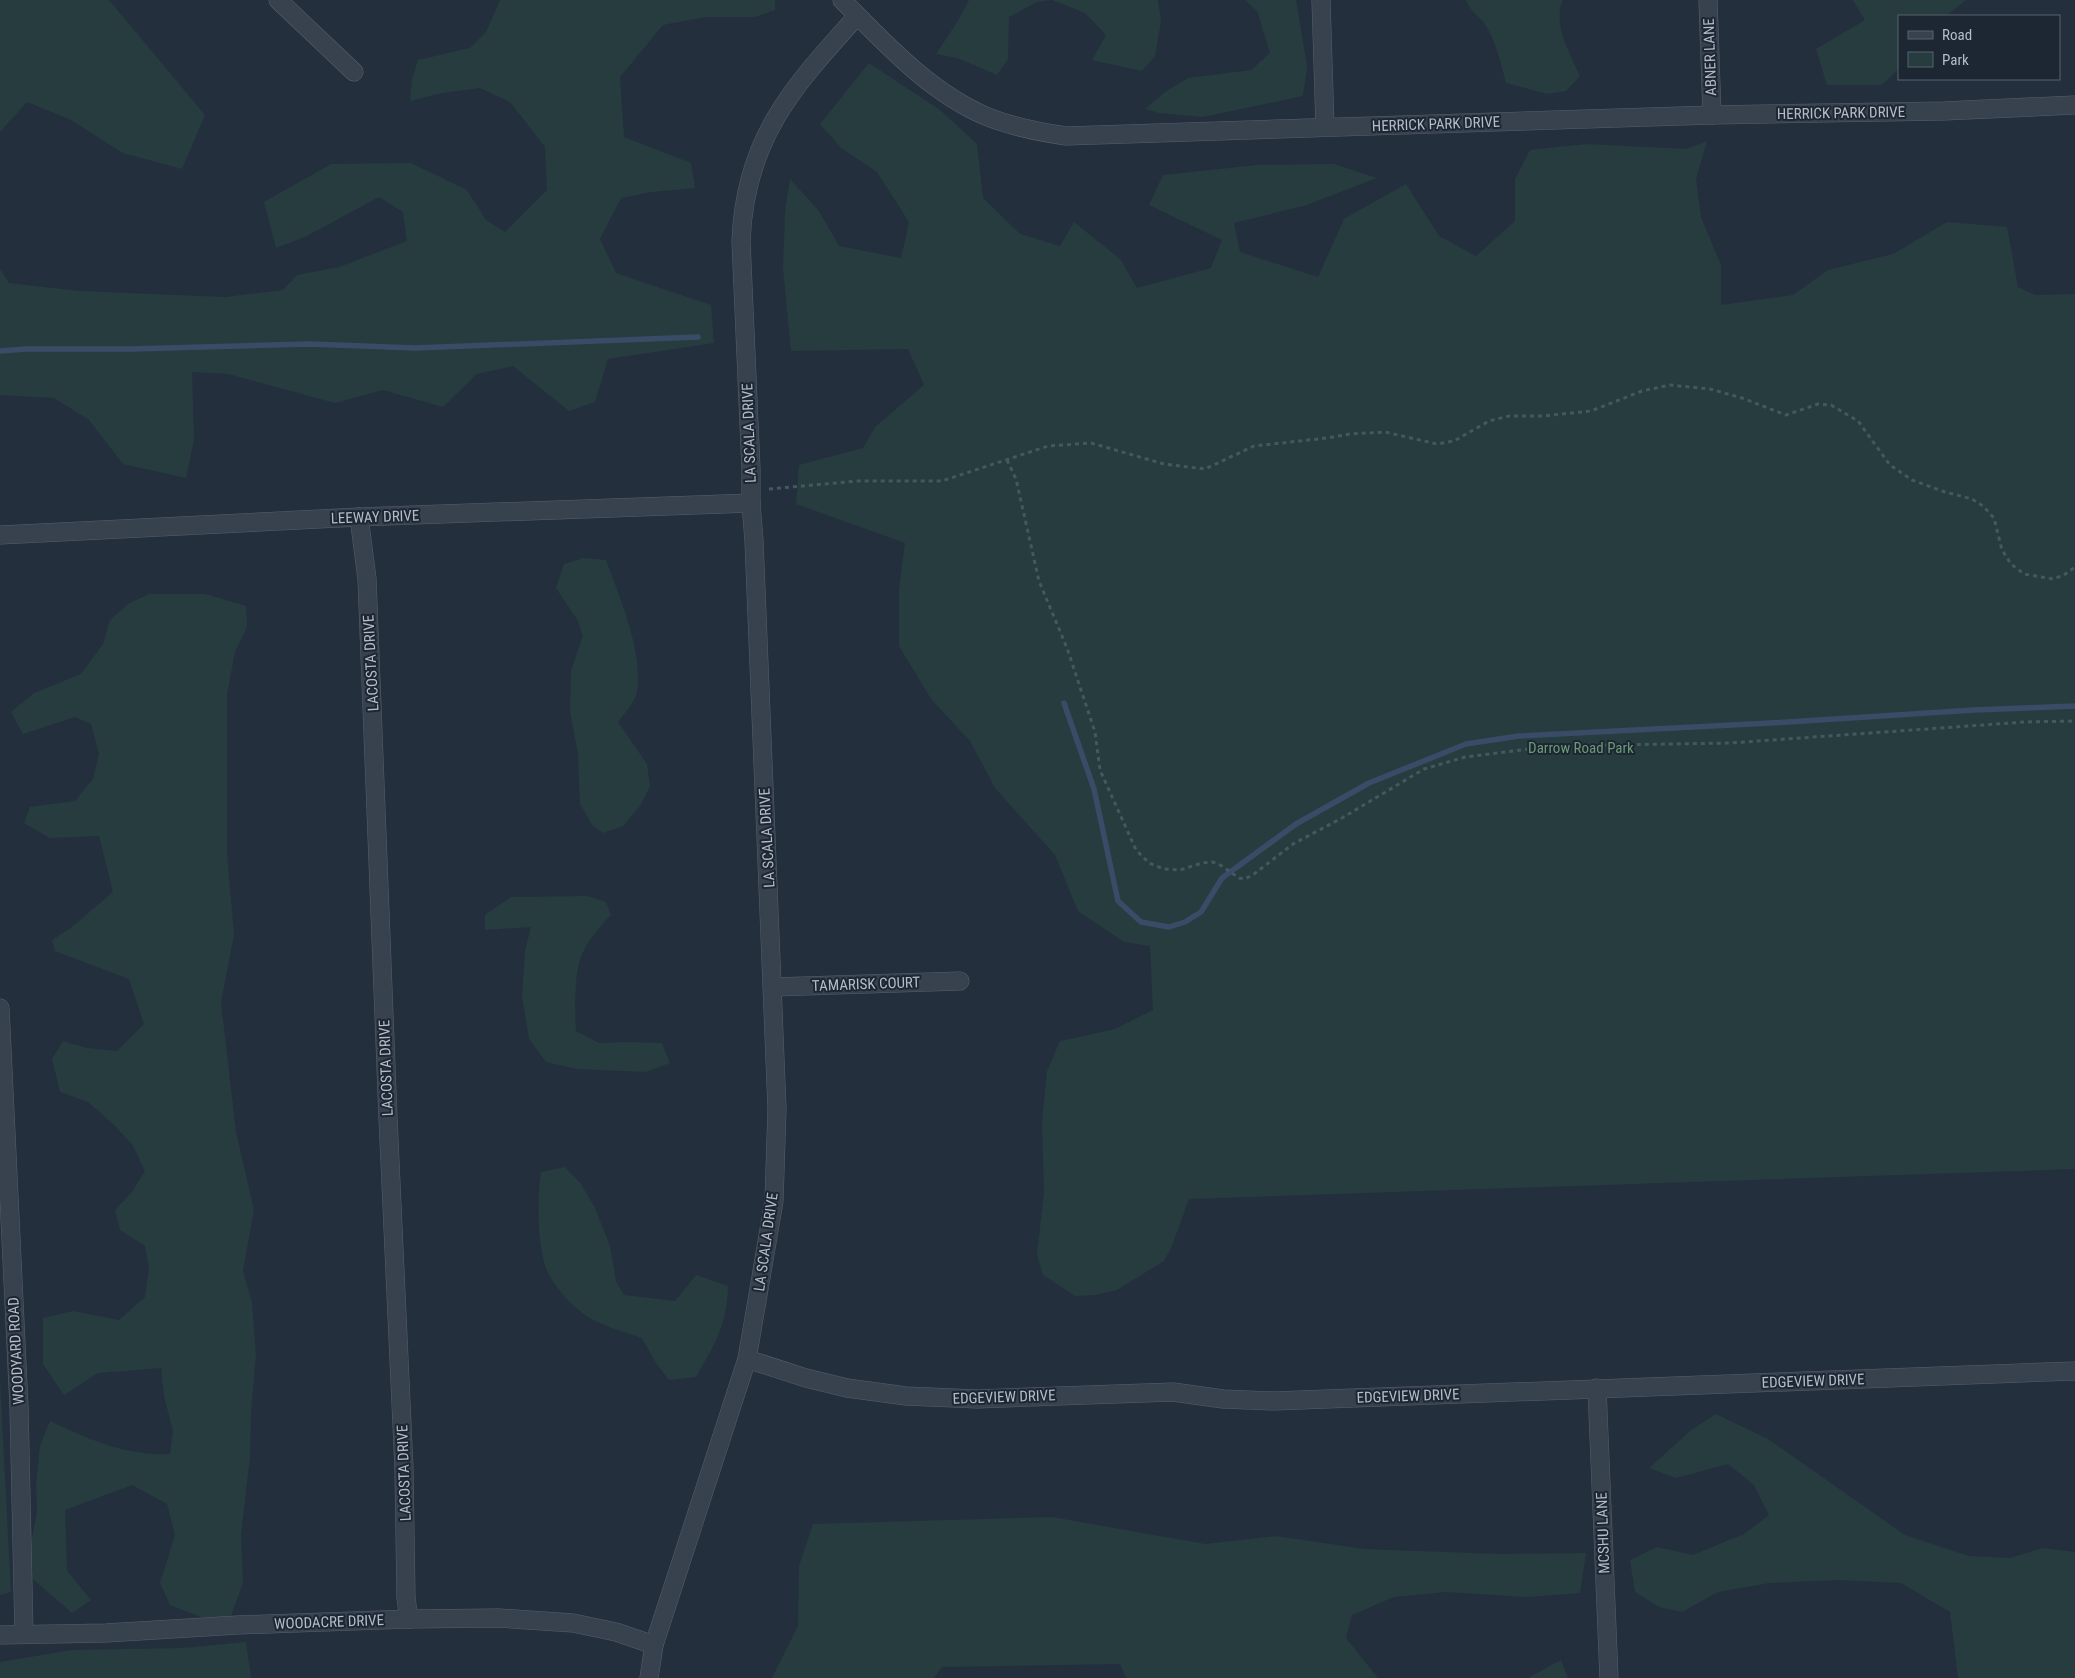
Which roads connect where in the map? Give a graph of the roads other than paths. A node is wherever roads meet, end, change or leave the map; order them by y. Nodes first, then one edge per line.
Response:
1 (278, 0) edge
2 (842, 0) edge
3 (1321, 0) edge
4 (1708, 0) edge
5 (857, 16) junction
6 (354, 72) dead end
7 (2075, 105) edge
8 (1712, 115) junction
9 (1326, 127) junction
10 (751, 497) junction
11 (359, 517) junction
12 (0, 535) edge
13 (960, 980) dead end
14 (773, 987) junction
15 (0, 1008) edge
16 (747, 1359) junction
17 (2075, 1371) edge
18 (1597, 1388) junction
19 (409, 1619) junction
20 (24, 1634) junction
21 (0, 1635) edge
22 (654, 1645) junction
23 (649, 1678) edge
24 (1609, 1678) edge

1 - 6 street
2 - 5 street, HERRICK PARK DRIVE
3 - 9 street
4 - 8 street, ABNER LANE
5 - 9 street, HERRICK PARK DRIVE
5 - 10 street, LA SCALA DRIVE
7 - 8 street, HERRICK PARK DRIVE
8 - 9 street, HERRICK PARK DRIVE
10 - 11 street, LEEWAY DRIVE
10 - 14 street, LA SCALA DRIVE
11 - 12 street, LEEWAY DRIVE
11 - 19 street, LACOSTA DRIVE
13 - 14 street, TAMARISK COURT
14 - 16 street, LA SCALA DRIVE
15 - 20 street, WOODYARD ROAD
16 - 18 street, EDGEVIEW DRIVE
16 - 22 street, LA SCALA DRIVE
17 - 18 street, EDGEVIEW DRIVE
18 - 24 street, MCSHU LANE
19 - 20 street, WOODACRE DRIVE
19 - 22 street, WOODACRE DRIVE
20 - 21 street, WOODACRE DRIVE
22 - 23 street, LA SCALA DRIVE

